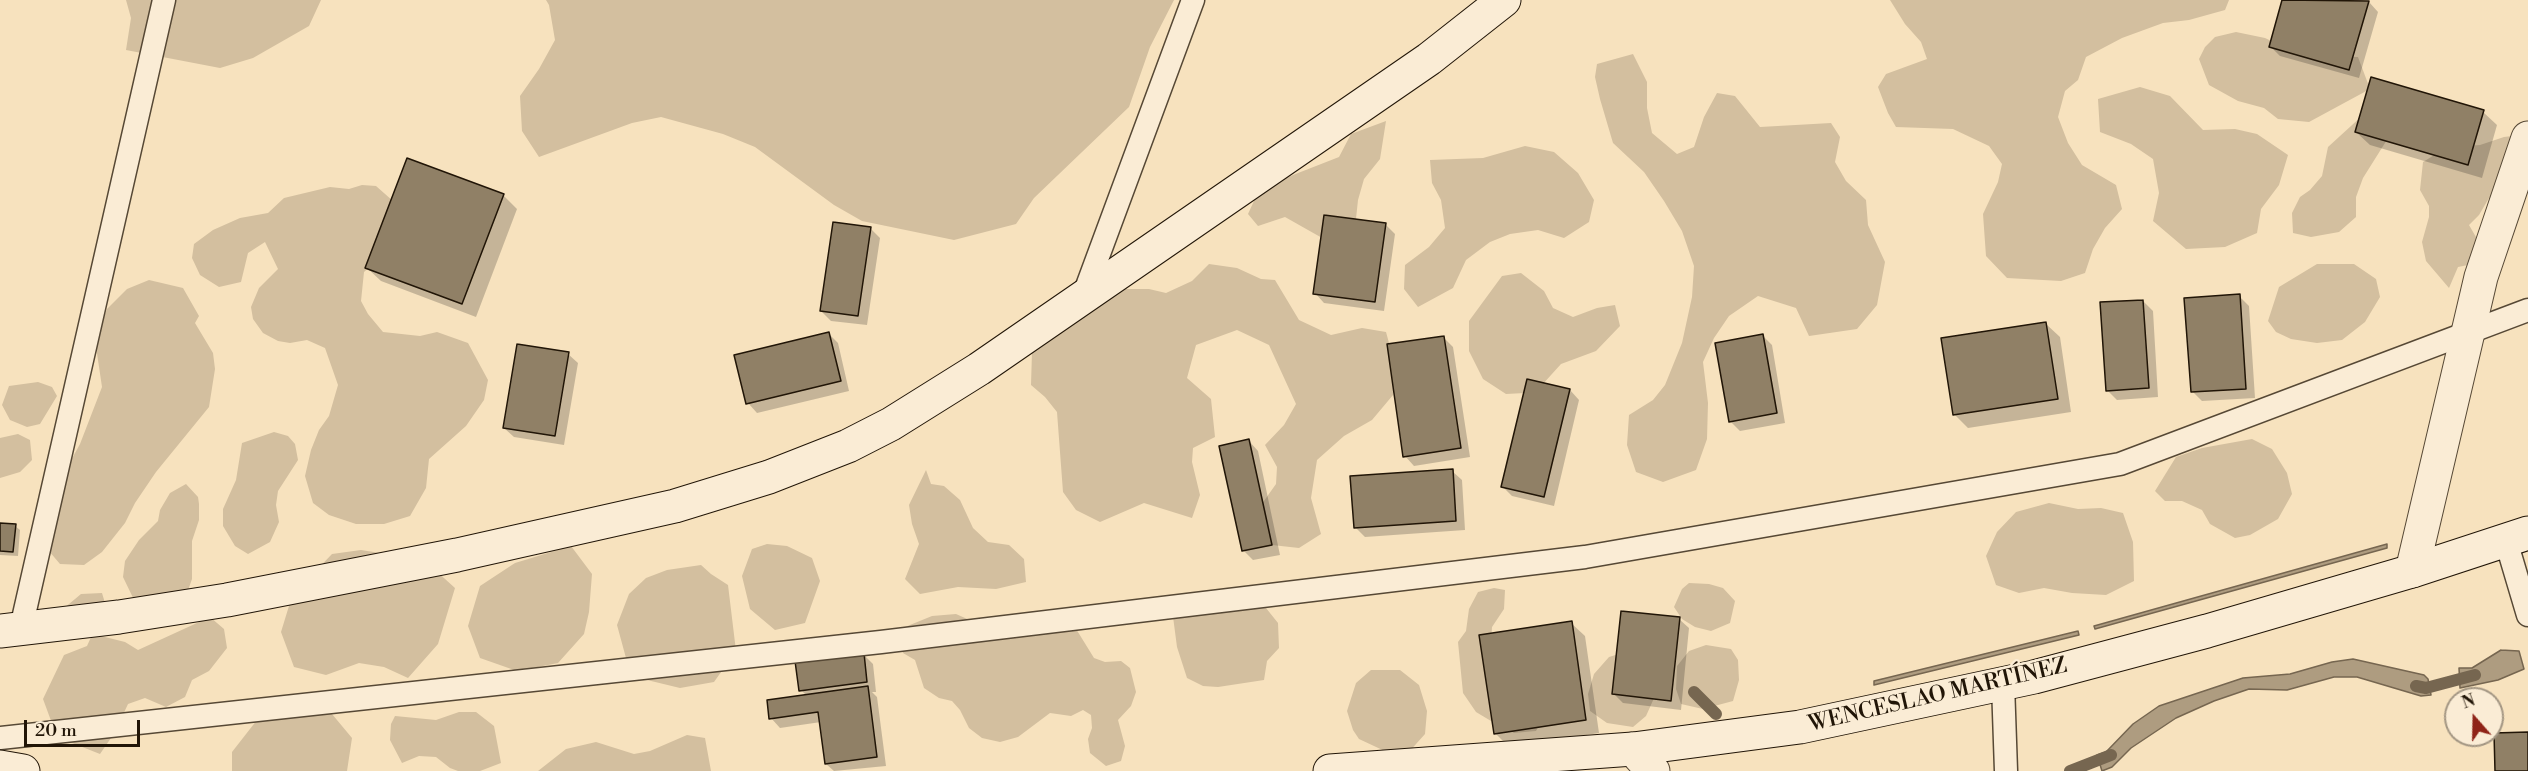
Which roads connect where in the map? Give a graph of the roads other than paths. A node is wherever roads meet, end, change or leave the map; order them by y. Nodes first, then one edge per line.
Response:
1 (164, 0) edge
2 (1193, 0) edge
3 (1504, 0) edge
4 (2528, 138) edge
5 (1083, 297) junction
6 (2528, 310) edge
7 (2468, 333) junction
8 (2517, 537) edge
9 (2412, 571) junction
10 (2528, 615) edge
11 (10, 630) edge
12 (2003, 684) junction
13 (0, 738) edge
14 (1643, 760) edge
15 (0, 767) edge
16 (23, 771) edge
17 (1330, 771) edge
18 (2006, 771) edge

1 - 11 lane
2 - 5 lane
3 - 5 street
4 - 7 street
5 - 11 street
6 - 7 lane
7 - 9 street
7 - 13 lane
8 - 9 street, WENCESLAO MARTÍNEZ
8 - 10 lane
9 - 12 street, WENCESLAO MARTÍNEZ
12 - 14 street, WENCESLAO MARTÍNEZ
12 - 18 lane
14 - 17 street, WENCESLAO MARTÍNEZ
15 - 16 street

